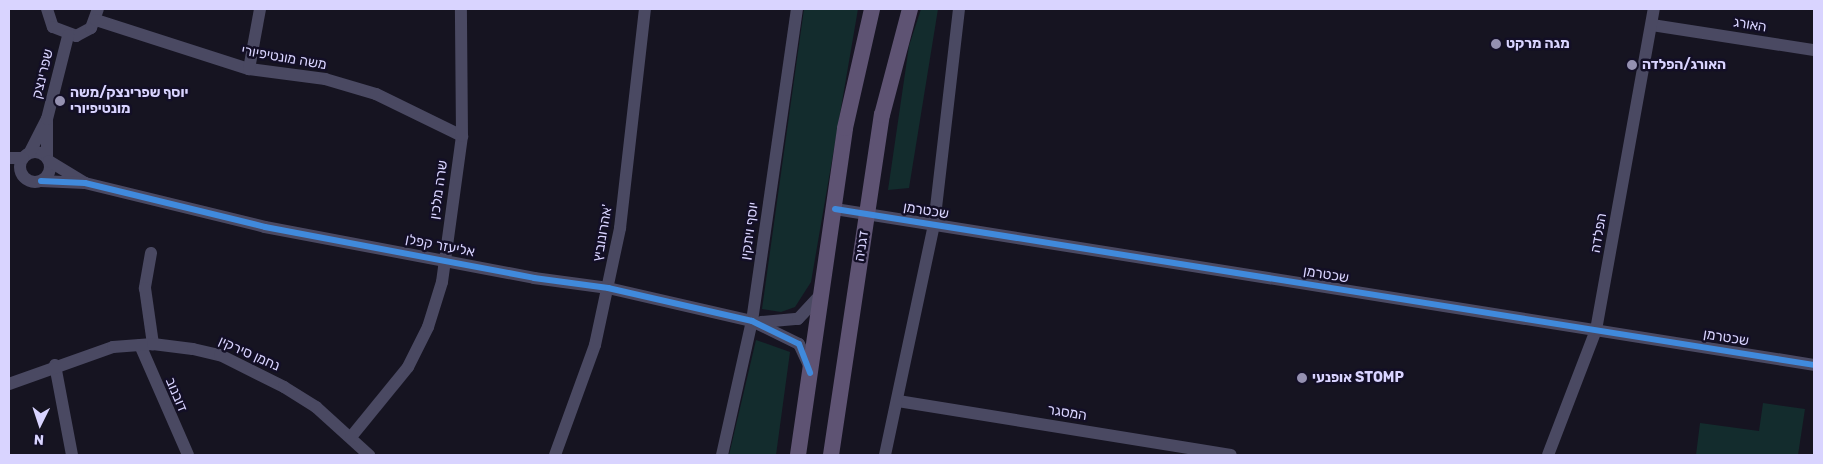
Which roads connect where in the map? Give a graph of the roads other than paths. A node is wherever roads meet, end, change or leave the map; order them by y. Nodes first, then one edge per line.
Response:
1 (47, 9) edge
2 (260, 9) edge
3 (461, 9) edge
4 (645, 9) edge
5 (797, 9) edge
6 (872, 9) edge
7 (910, 9) edge
8 (959, 9) edge
9 (1654, 9) edge
10 (97, 15) edge
11 (1652, 25) junction
12 (68, 36) junction
13 (1814, 50) edge
14 (249, 69) junction
15 (47, 119) junction
16 (462, 136) junction
17 (26, 155) junction
18 (9, 158) edge
19 (48, 159) junction
20 (9, 169) edge
21 (23, 176) junction
22 (41, 181) junction
23 (85, 183) junction
24 (834, 209) junction
25 (867, 214) junction
26 (934, 225) junction
27 (150, 253) dead end
28 (445, 259) junction
29 (608, 288) junction
30 (822, 290) junction
31 (752, 322) junction
32 (1596, 330) junction
33 (153, 344) junction
34 (140, 345) junction
35 (55, 365) junction
36 (1814, 365) edge
37 (810, 373) junction
38 (9, 384) edge
39 (898, 401) junction
40 (351, 437) junction
41 (72, 455) edge
42 (188, 455) edge
43 (369, 455) edge
44 (555, 455) edge
45 (722, 455) edge
46 (798, 455) edge
47 (831, 455) edge
48 (885, 455) edge
49 (1231, 455) edge
50 (1548, 455) edge

1 - 12 street
2 - 14 street
3 - 16 street, שרה מלכין
4 - 29 street, אהרונוביץ'
5 - 31 street, יוסף ויתקין
6 - 24 main road
7 - 25 main road, דגניה
8 - 26 street
9 - 11 street, הפלדה
10 - 12 street
10 - 14 street, משה מונטיפיורי
11 - 13 street, האורג
11 - 32 street, הפלדה
12 - 15 street, שפרינצק
14 - 16 street, משה מונטיפיורי
15 - 17 street, שפרינצק
15 - 19 street, שפרינצק
16 - 28 street, שרה מלכין
17 - 18 street
17 - 19 street, אליעזר קפלן
17 - 21 street
19 - 22 street
19 - 23 street, אליעזר קפלן
20 - 21 street
21 - 22 street, אליעזר קפלן
22 - 23 street, אליעזר קפלן
23 - 28 street, אליעזר קפלן
24 - 25 street, שכטרמן
24 - 30 main road
25 - 26 street, שכטרמן
25 - 47 main road, דגניה
26 - 32 street, שכטרמן
26 - 39 street
27 - 33 street
28 - 29 street, אליעזר קפלן
28 - 40 street, שרה מלכין
29 - 31 street, אליעזר קפלן
29 - 44 street, אהרונוביץ'
30 - 31 street, אליעזר קפלן
30 - 37 main road
31 - 37 street, אליעזר קפלן
31 - 45 street, יוסף ויתקין
32 - 36 street, שכטרמן
32 - 50 street, הפלדה
33 - 34 street, נחמן סירקין
33 - 40 street, נחמן סירקין
34 - 35 street, נחמן סירקין
34 - 42 street, דובנוב
35 - 38 street, נחמן סירקין
35 - 41 street
37 - 46 main road
39 - 48 street
39 - 49 street, המסגר
40 - 43 street, נחמן סירקין

